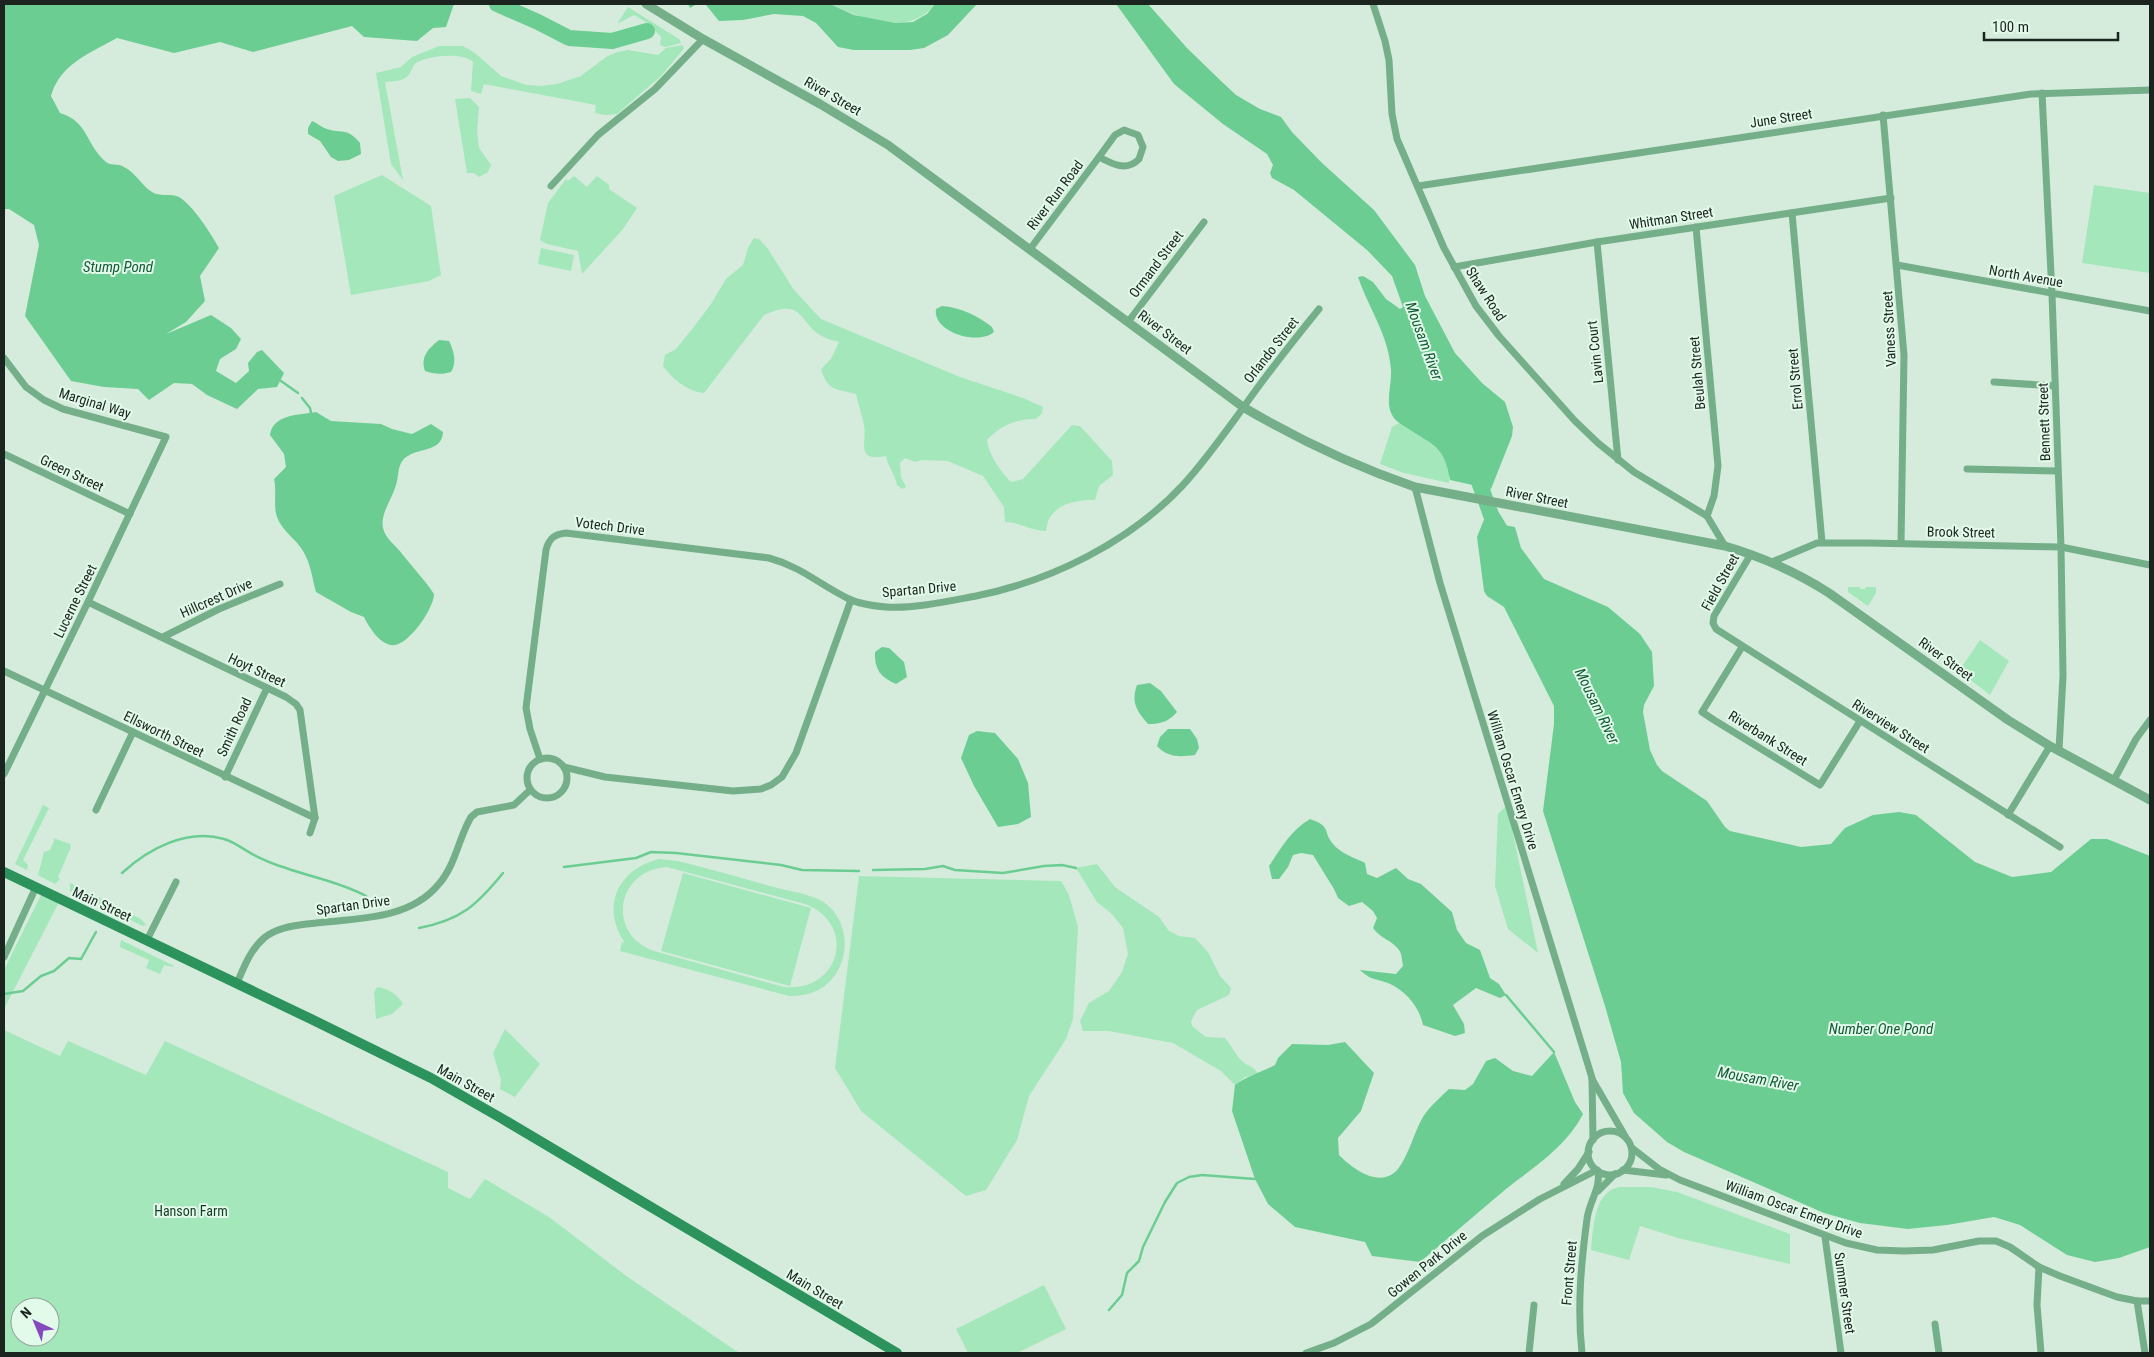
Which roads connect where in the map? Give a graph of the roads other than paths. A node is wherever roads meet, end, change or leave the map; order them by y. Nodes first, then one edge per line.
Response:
1 (646, 4) edge
2 (1373, 4) edge
3 (703, 39) junction
4 (2150, 90) edge
5 (2042, 93) junction
6 (1882, 115) junction
7 (1099, 156) junction
8 (551, 186) dead end
9 (1418, 186) junction
10 (1891, 198) junction
11 (1792, 213) junction
12 (1204, 222) dead end
13 (1696, 227) junction
14 (1597, 242) junction
15 (1030, 249) junction
16 (1897, 266) junction
17 (1454, 267) junction
18 (2052, 294) junction
19 (1319, 309) dead end
20 (2150, 311) edge
21 (1128, 322) junction
22 (4, 358) edge
23 (1994, 382) dead end
24 (2055, 386) junction
25 (1243, 407) junction
26 (166, 437) joint
27 (4, 454) edge
28 (1618, 460) junction
29 (1967, 469) dead end
30 (2058, 471) junction
31 (1415, 487) junction
32 (130, 514) junction
33 (1707, 516) junction
34 (1822, 542) junction
35 (1900, 543) junction
36 (1725, 546) junction
37 (2061, 547) junction
38 (1750, 554) junction
39 (1772, 562) junction
40 (2150, 565) edge
41 (280, 584) dead end
42 (850, 600) junction
43 (88, 602) junction
44 (1713, 623) joint
45 (162, 637) junction
46 (1742, 647) junction
47 (4, 671) edge
48 (266, 688) junction
49 (45, 690) junction
50 (2150, 720) edge
51 (1860, 721) junction
52 (132, 732) junction
53 (2050, 746) junction
54 (2059, 750) junction
55 (540, 759) junction
56 (564, 767) junction
57 (4, 774) edge
58 (225, 777) junction
59 (2114, 780) junction
60 (530, 790) junction
61 (2150, 800) edge
62 (96, 810) dead end
63 (2008, 815) junction
64 (315, 818) junction
65 (310, 833) dead end
66 (2060, 848) dead end
67 (4, 872) edge
68 (176, 882) dead end
69 (36, 887) junction
70 (147, 940) junction
71 (4, 957) edge
72 (237, 983) junction
73 (1592, 1078) junction
74 (1626, 1137) junction
75 (1593, 1140) junction
76 (1632, 1148) junction
77 (1589, 1152) junction
78 (1598, 1170) junction
79 (1623, 1170) junction
80 (1616, 1174) junction
81 (1672, 1176) junction
82 (1560, 1188) junction
83 (1594, 1195) junction
84 (1825, 1237) junction
85 (2039, 1267) junction
86 (2137, 1301) junction
87 (2150, 1301) edge
88 (1534, 1305) dead end
89 (1935, 1324) dead end
90 (897, 1353) edge
91 (1306, 1353) edge
92 (1530, 1353) edge
93 (1582, 1353) edge
94 (1841, 1353) edge
95 (1939, 1353) edge
96 (2041, 1353) edge
97 (2145, 1353) edge

1 - 3 street, River Street
2 - 9 street, Shaw Road
3 - 8 street
3 - 15 street, River Street
4 - 5 street, June Street
5 - 6 street, June Street
5 - 18 street, Bennett Street
6 - 9 street, June Street
6 - 10 street, Vaness Street
7 - 7 street, River Run Road
7 - 15 street, River Run Road
9 - 17 street, Shaw Road
10 - 11 street, Whitman Street
10 - 16 street, Vaness Street
11 - 13 street, Whitman Street
11 - 34 street, Errol Street
12 - 21 street, Ormand Street
13 - 14 street, Whitman Street
13 - 33 street, Beulah Street
14 - 17 street, Whitman Street
14 - 28 street, Lavin Court
15 - 21 street, River Street
16 - 18 street, North Avenue
16 - 35 street, Vaness Street
17 - 28 street, Shaw Road
18 - 20 street, North Avenue
18 - 24 street, Bennett Street
19 - 25 street, Orlando Street
21 - 25 street, River Street
22 - 26 street, Marginal Way
23 - 24 street
24 - 30 street, Bennett Street
25 - 31 street, River Street
25 - 42 street, Spartan Drive
26 - 32 street, Lucerne Street
27 - 32 street, Green Street
28 - 33 street, Shaw Road
29 - 30 street
30 - 37 street, Bennett Street
31 - 36 street, River Street
31 - 73 street, William Oscar Emery Drive
32 - 43 street, Lucerne Street
33 - 36 street
34 - 35 street, Brook Street
34 - 39 street, Brook Street
35 - 37 street, Brook Street
36 - 38 street, River Street
37 - 40 street, Brook Street
37 - 54 street, Bennett Street
38 - 39 street, River Street
38 - 44 street, Field Street
39 - 53 street, River Street
41 - 45 street, Hillcrest Drive
42 - 55 street, Votech Drive
42 - 56 street
43 - 45 street, Hoyt Street
43 - 49 street, Lucerne Street
44 - 46 street, Riverview Street
45 - 48 street, Hoyt Street
46 - 51 street, Riverview Street
46 - 51 street, Riverbank Street
47 - 49 street, Ellsworth Street
48 - 58 street, Smith Road
48 - 64 street, Hoyt Street
49 - 52 street, Ellsworth Street
49 - 57 street, Lucerne Street
50 - 59 street
51 - 63 street, Riverview Street
52 - 58 street, Ellsworth Street
52 - 62 street
53 - 54 street, River Street
53 - 63 street
54 - 59 street, River Street
55 - 56 street
55 - 60 street
56 - 60 street
58 - 64 street, Ellsworth Street
59 - 61 street, River Street
60 - 72 street, Spartan Drive
63 - 66 street, Riverview Street
64 - 65 street, Hoyt Street
67 - 69 main road, Main Street
68 - 70 street
69 - 70 main road, Main Street
69 - 71 street
70 - 72 main road, Main Street
72 - 90 main road, Main Street
73 - 74 street, William Oscar Emery Drive
73 - 75 street, William Oscar Emery Drive
74 - 75 street
74 - 76 street
75 - 77 street
76 - 79 street
76 - 81 street, William Oscar Emery Drive
77 - 78 street
77 - 82 street, Gowen Park Drive
78 - 80 street
78 - 82 street, Gowen Park Drive
78 - 83 street, Front Street
79 - 80 street
79 - 81 street, William Oscar Emery Drive
80 - 83 street, Front Street
81 - 84 street, William Oscar Emery Drive
82 - 91 street, Gowen Park Drive
83 - 93 street, Front Street
84 - 85 street, William Oscar Emery Drive
84 - 94 street, Summer Street
85 - 86 street, William Oscar Emery Drive
85 - 96 street
86 - 87 street, William Oscar Emery Drive
86 - 97 street
88 - 92 street
89 - 95 street

